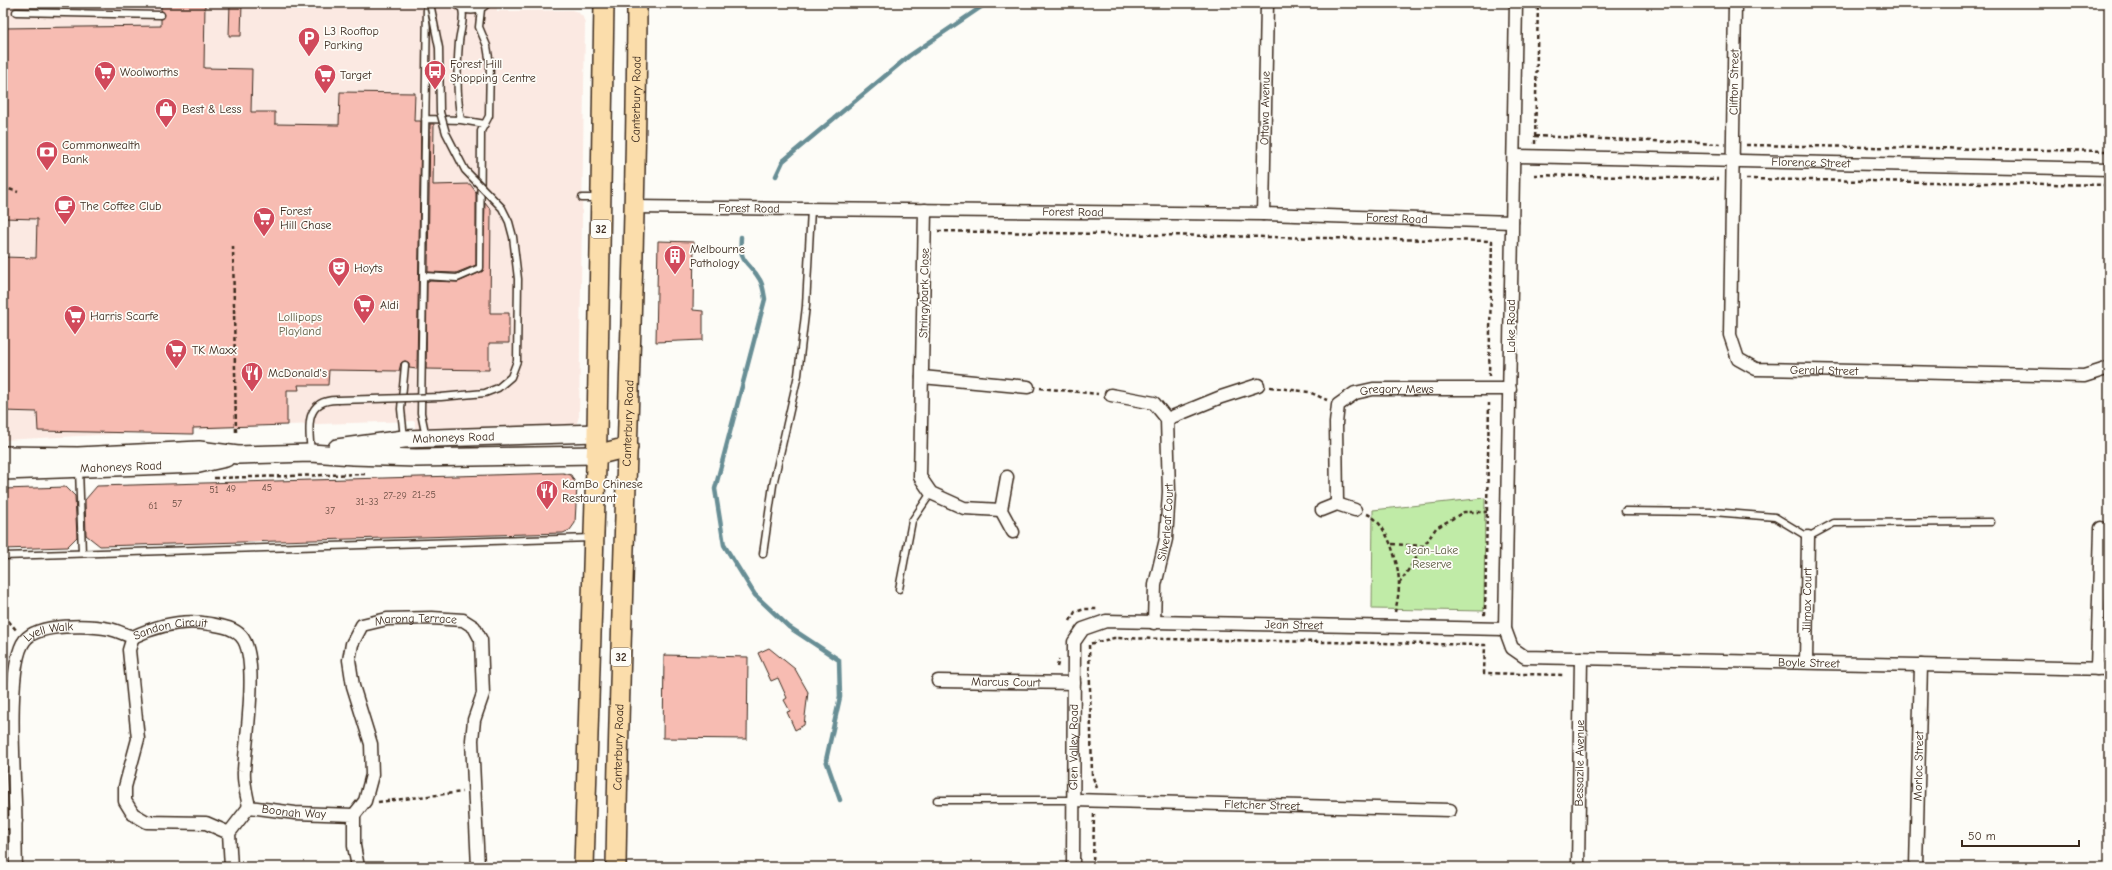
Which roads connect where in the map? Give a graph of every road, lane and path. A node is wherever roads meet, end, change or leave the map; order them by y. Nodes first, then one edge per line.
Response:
1 (427, 3) edge
2 (430, 3) edge
3 (455, 3) edge
4 (488, 3) edge
5 (604, 3) edge
6 (637, 3) edge
7 (1268, 3) edge
8 (1516, 3) edge
9 (1538, 3) edge
10 (1735, 3) edge
11 (462, 9) junction
12 (481, 9) junction
13 (16, 12) dead end
14 (161, 15) dead end
15 (425, 120) junction
16 (461, 120) junction
17 (485, 124) junction
18 (1535, 136) junction
19 (1733, 144) junction
20 (2109, 151) edge
21 (1514, 156) junction
22 (1535, 157) junction
23 (1733, 162) junction
24 (2109, 169) edge
25 (1534, 175) dead end
26 (1733, 179) junction
27 (2109, 185) edge
28 (3, 187) edge
29 (18, 192) dead end
30 (582, 198) dead end
31 (601, 198) junction
32 (634, 207) junction
33 (811, 209) junction
34 (925, 210) junction
35 (1264, 214) junction
36 (1512, 222) junction
37 (936, 231) dead end
38 (233, 246) dead end
39 (424, 276) junction
40 (404, 365) dead end
41 (2109, 368) edge
42 (922, 377) junction
43 (1258, 385) joint
44 (1028, 387) joint
45 (1510, 388) junction
46 (1489, 389) junction
47 (1111, 395) joint
48 (1338, 405) junction
49 (1167, 419) junction
50 (236, 433) dead end
51 (597, 433) junction
52 (404, 439) junction
53 (426, 439) junction
54 (628, 447) junction
55 (311, 453) junction
56 (3, 455) edge
57 (596, 455) junction
58 (437, 457) junction
59 (416, 458) junction
60 (78, 462) junction
61 (3, 471) edge
62 (372, 474) dead end
63 (1007, 477) dead end
64 (207, 479) dead end
65 (931, 493) junction
66 (1337, 504) junction
67 (1001, 510) junction
68 (1322, 510) dead end
69 (1355, 510) joint
70 (1625, 511) dead end
71 (1488, 512) junction
72 (1992, 522) dead end
73 (2101, 528) dead end
74 (1013, 532) dead end
75 (1808, 537) junction
76 (594, 538) junction
77 (1392, 544) junction
78 (1424, 546) junction
79 (82, 553) junction
80 (763, 554) dead end
81 (3, 556) edge
82 (1399, 584) junction
83 (899, 589) dead end
84 (1388, 611) dead end
85 (1395, 612) junction
86 (1403, 612) dead end
87 (1478, 613) dead end
88 (3, 618) edge
89 (1154, 623) junction
90 (1084, 629) joint
91 (1505, 629) junction
92 (133, 637) junction
93 (24, 640) junction
94 (1512, 648) joint
95 (1582, 658) junction
96 (1806, 662) junction
97 (1921, 665) junction
98 (2103, 669) edge
99 (1564, 675) dead end
100 (938, 681) dead end
101 (1074, 683) junction
102 (1105, 788) dead end
103 (475, 790) junction
104 (937, 800) dead end
105 (1073, 800) junction
106 (365, 801) junction
107 (250, 807) junction
108 (1450, 810) dead end
109 (354, 815) junction
110 (16, 821) junction
111 (3, 823) edge
112 (229, 833) junction
113 (16, 867) edge
114 (231, 867) edge
115 (358, 867) edge
116 (478, 867) edge
117 (584, 867) edge
118 (616, 867) edge
119 (1073, 867) edge
120 (1578, 867) edge
121 (1916, 867) edge

1 - 15 lane
2 - 55 lane, bridge
3 - 11 lane
4 - 12 lane
5 - 31 main road, 32
6 - 32 main road, Canterbury Road / 32
7 - 35 street, Ottawa Avenue
8 - 21 street, Lake Road
9 - 18 path
10 - 19 street, Clifton Street
11 - 12 lane
11 - 16 lane
12 - 17 lane
13 - 14 lane
15 - 16 lane
15 - 39 lane
16 - 17 lane
17 - 39 lane
18 - 19 path
18 - 22 path
19 - 20 path
19 - 23 street, Clifton Street
21 - 22 street, Florence Street
21 - 36 street, Lake Road
22 - 23 street, Florence Street
23 - 24 street, Florence Street
23 - 26 street, Gerald Street
25 - 26 path
26 - 27 path
26 - 41 street, Gerald Street
28 - 29 path
30 - 31 lane
31 - 51 main road, 32
32 - 33 street, Forest Road
32 - 54 main road, Canterbury Road / 32
33 - 34 street, Forest Road
33 - 80 lane
34 - 35 street, Forest Road
34 - 42 street, Stringybark Close
35 - 36 street, Forest Road
36 - 45 street, Lake Road
37 - 46 path
38 - 50 path
39 - 53 lane
40 - 52 lane
42 - 44 street
42 - 65 street, Stringybark Close
43 - 48 path
43 - 49 street
44 - 47 path
45 - 46 street, Gregory Mews
45 - 91 street, Lake Road
46 - 48 street, Gregory Mews
46 - 71 path
47 - 49 street
48 - 66 street
49 - 89 street, Silverleaf Court
51 - 53 main road, Mahoneys Road
51 - 54 main road
51 - 57 main road, 32
52 - 53 main road, Mahoneys Road
52 - 55 main road, Mahoneys Road
52 - 59 main road
53 - 58 main road
54 - 57 main road
54 - 118 main road, Canterbury Road / 32
55 - 59 main road, Mahoneys Road
55 - 60 main road, Mahoneys Road
56 - 60 main road, Mahoneys Road
57 - 58 main road, Mahoneys Road
57 - 76 main road, 32
58 - 59 main road, Mahoneys Road
60 - 61 main road, Mahoneys Road
60 - 79 lane
62 - 64 path
63 - 67 street
65 - 67 street
65 - 83 lane
66 - 68 street
66 - 69 street
67 - 74 street
69 - 77 path
70 - 75 lane
71 - 78 path
71 - 87 path
72 - 75 lane
73 - 98 street
75 - 96 street, Jilmax Court
76 - 79 lane
76 - 117 main road, 32
77 - 78 path
77 - 82 path
78 - 82 path
79 - 81 lane
82 - 85 path
84 - 85 path
85 - 86 path
88 - 93 path
89 - 90 street, Jean Street
89 - 91 street, Jean Street
90 - 101 street, Glen Valley Road
91 - 94 street, Lake Road
92 - 93 street, Lyell Walk
92 - 107 street, Sandon Circuit
92 - 112 street, Sandon Circuit
93 - 110 street, Lyell Walk
94 - 95 street, Boyle Street
95 - 96 street, Boyle Street
95 - 120 street, Bessazile Avenue
96 - 97 street, Boyle Street
97 - 98 street, Boyle Street
97 - 121 street, Morloc Street
99 - 102 path
100 - 101 street, Marcus Court
101 - 105 street, Glen Valley Road
103 - 106 path
103 - 106 street, Marong Terrace
103 - 116 street, Marong Terrace
104 - 105 lane
105 - 108 street, Fletcher Street
105 - 119 street, Glen Valley Road
106 - 109 street, Marong Terrace
107 - 109 street, Boonah Way
107 - 112 street, Boonah Way
109 - 115 street
110 - 111 street
110 - 113 street, Lyell Walk
112 - 114 street

